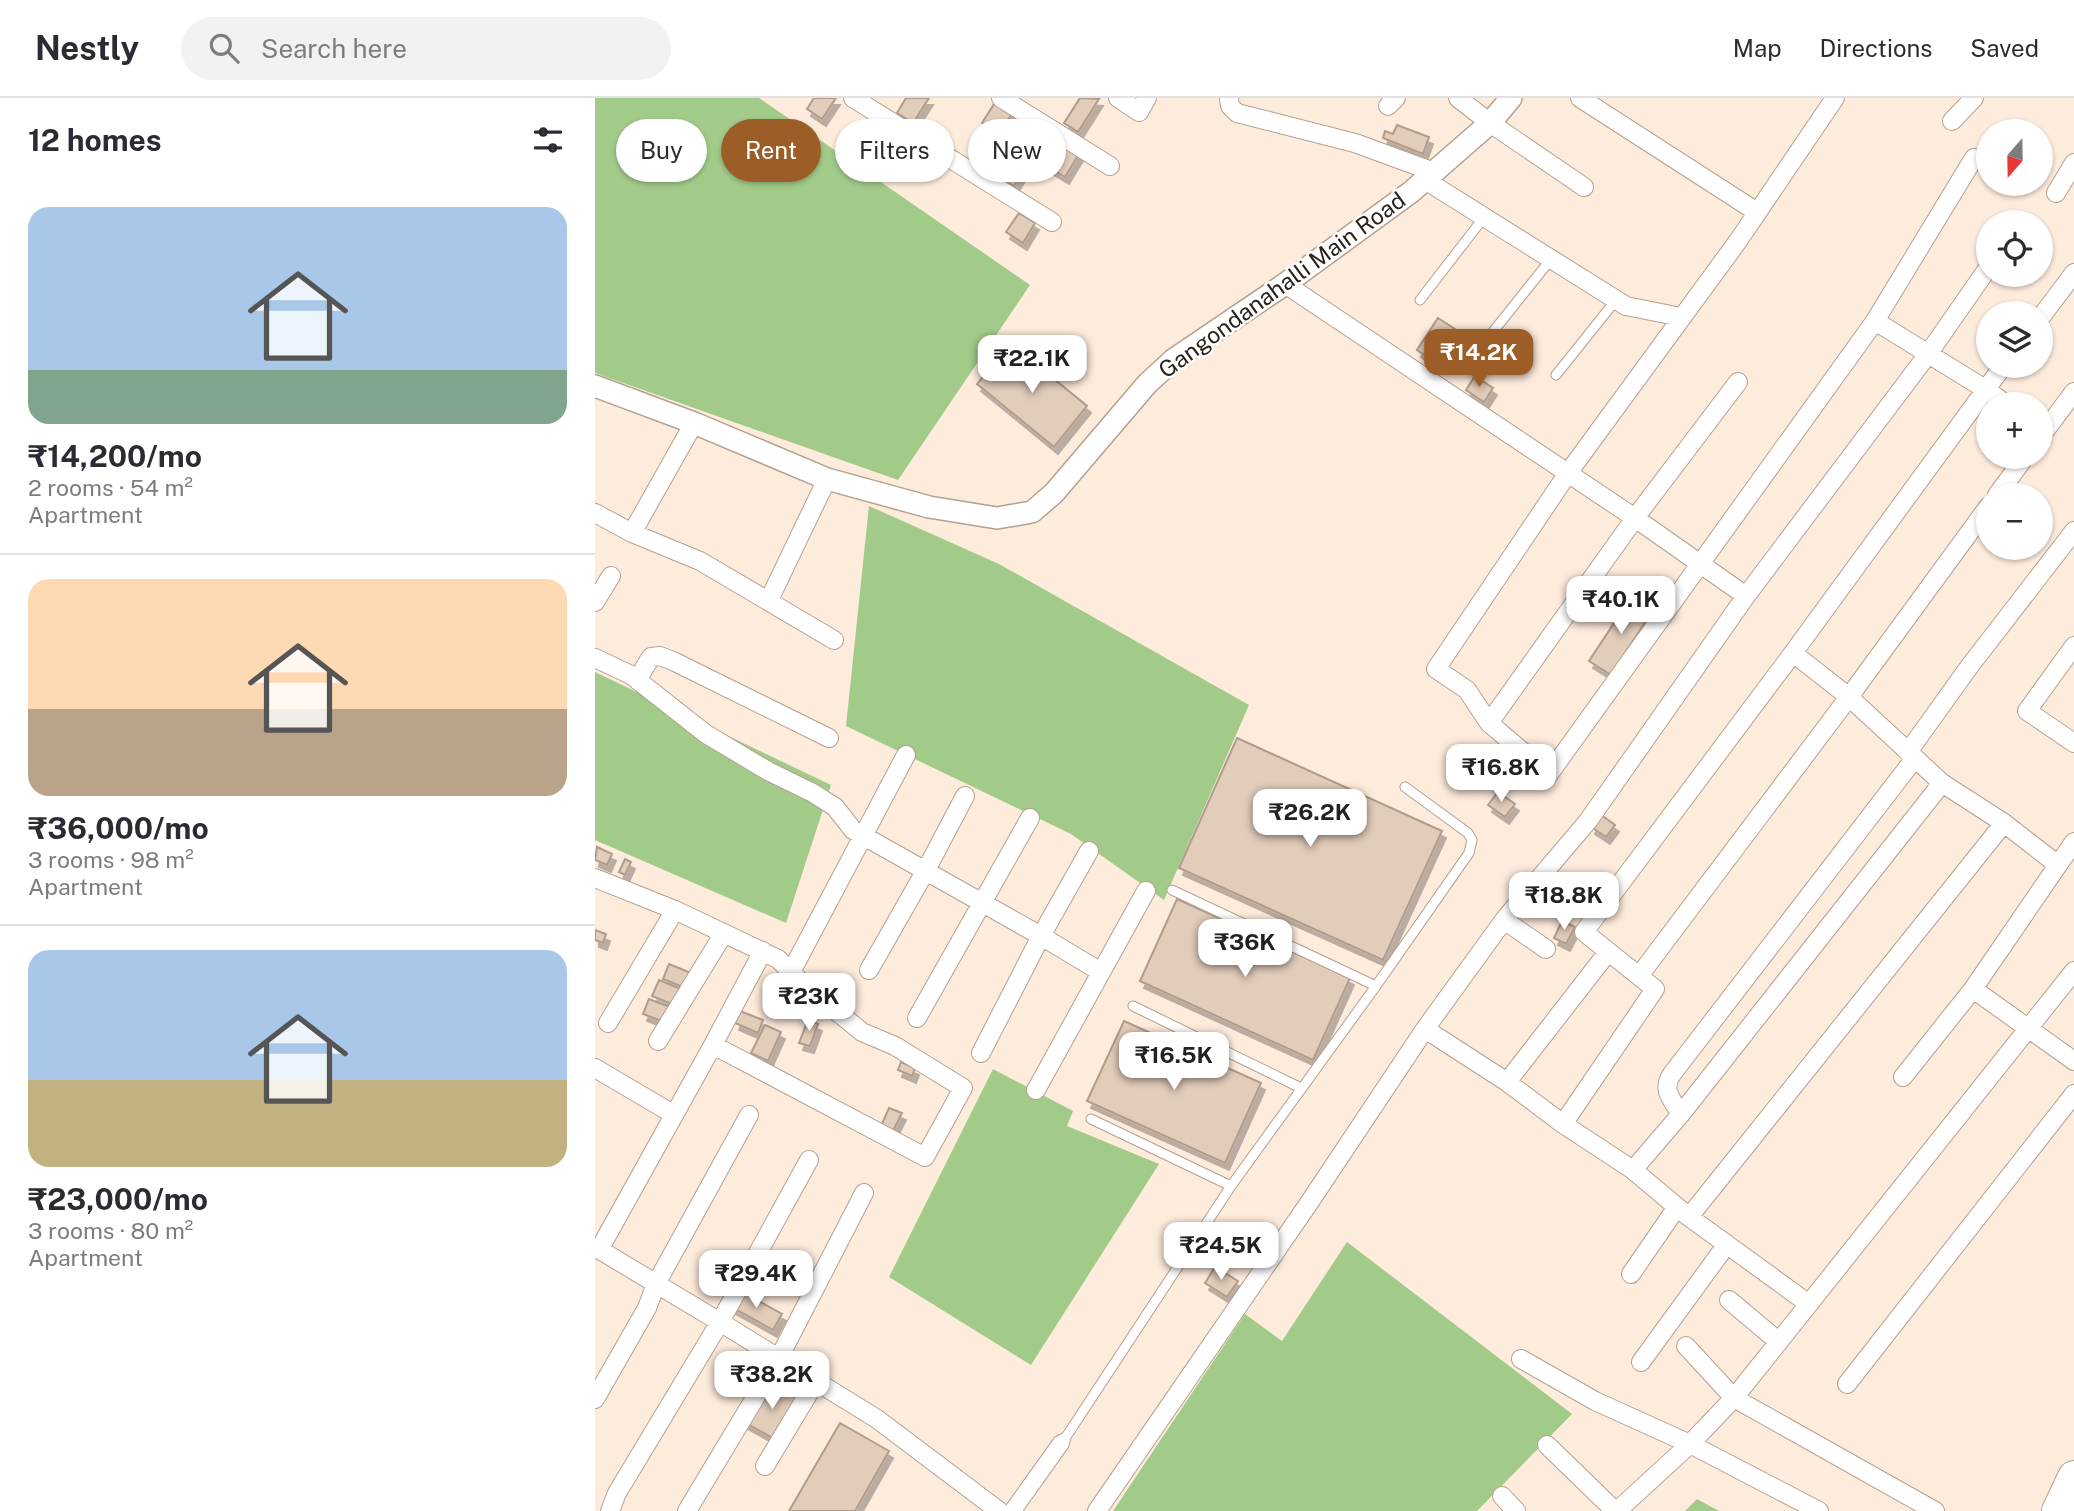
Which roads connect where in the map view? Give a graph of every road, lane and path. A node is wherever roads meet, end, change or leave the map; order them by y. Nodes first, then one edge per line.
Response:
1 (853, 98) edge
2 (1001, 98) edge
3 (1118, 98) edge
4 (1147, 98) edge
5 (1229, 98) edge
6 (1458, 98) edge
7 (1511, 98) edge
8 (1580, 98) edge
9 (1835, 98) edge
10 (1975, 98) edge
11 (1952, 121) dead end
12 (1490, 123) junction
13 (1974, 158) dead end
14 (2074, 163) edge
15 (1110, 166) dead end
16 (1429, 176) junction
17 (1584, 187) dead end
18 (2056, 193) dead end
19 (1758, 212) junction
20 (1485, 216) junction
21 (1052, 222) dead end
22 (1551, 258) junction
23 (2074, 273) edge
24 (1285, 284) junction
25 (1976, 285) edge
26 (1420, 300) dead end
27 (1616, 300) junction
28 (2053, 301) edge
29 (1681, 317) junction
30 (1875, 321) junction
31 (1488, 338) dead end
32 (1928, 354) junction
33 (1556, 376) dead end
34 (1994, 378) edge
35 (1738, 382) dead end
36 (595, 386) edge
37 (1985, 389) junction
38 (1989, 392) edge
39 (2074, 392) edge
40 (2053, 417) edge
41 (694, 423) junction
42 (1568, 473) junction
43 (827, 479) junction
44 (595, 513) edge
45 (1635, 518) junction
46 (1976, 523) edge
47 (2074, 531) edge
48 (632, 533) junction
49 (1699, 563) junction
50 (611, 576) dead end
51 (1746, 596) junction
52 (769, 600) junction
53 (595, 602) edge
54 (834, 640) dead end
55 (2074, 646) edge
56 (1793, 653) junction
57 (595, 658) edge
58 (637, 680) junction
59 (1849, 697) junction
60 (1489, 723) junction
61 (829, 738) dead end
62 (2074, 743) edge
63 (906, 755) dead end
64 (1912, 755) junction
65 (1942, 783) junction
66 (1405, 787) dead end
67 (965, 796) dead end
68 (1030, 818) dead end
69 (2004, 823) junction
70 (863, 836) junction
71 (2074, 842) edge
72 (1089, 851) dead end
73 (2057, 866) junction
74 (926, 870) junction
75 (595, 878) edge
76 (1172, 890) dead end
77 (1146, 891) dead end
78 (982, 902) junction
79 (675, 910) junction
80 (1504, 920) junction
81 (724, 933) junction
82 (1041, 936) junction
83 (1546, 949) dead end
84 (763, 951) junction
85 (1608, 952) junction
86 (869, 970) dead end
87 (2074, 971) edge
88 (791, 972) junction
89 (1101, 972) junction
90 (1639, 976) junction
91 (1376, 986) junction
92 (1973, 989) junction
93 (1133, 1006) dead end
94 (917, 1018) dead end
95 (608, 1023) dead end
96 (2028, 1028) junction
97 (1425, 1029) junction
98 (658, 1041) dead end
99 (713, 1045) junction
100 (981, 1053) dead end
101 (2074, 1061) edge
102 (595, 1068) edge
103 (1903, 1077) dead end
104 (1507, 1083) junction
105 (1301, 1088) junction
106 (1036, 1090) dead end
107 (2074, 1094) edge
108 (673, 1114) junction
109 (1681, 1114) junction
110 (749, 1115) dead end
111 (1091, 1119) dead end
112 (1563, 1124) junction
113 (809, 1160) dead end
114 (1633, 1170) junction
115 (1231, 1186) junction
116 (864, 1193) dead end
117 (1683, 1212) junction
118 (1727, 1244) junction
119 (597, 1248) edge
120 (1631, 1274) dead end
121 (656, 1284) junction
122 (1729, 1300) dead end
123 (1809, 1304) junction
124 (720, 1322) junction
125 (1779, 1342) junction
126 (1686, 1346) dead end
127 (779, 1358) junction
128 (1521, 1359) dead end
129 (1641, 1362) dead end
130 (816, 1381) junction
131 (1847, 1384) dead end
132 (1734, 1398) junction
133 (595, 1399) edge
134 (1066, 1437) junction
135 (1690, 1444) junction
136 (1547, 1445) dead end
137 (765, 1466) dead end
138 (2074, 1477) edge
139 (1501, 1496) dead end
140 (610, 1511) edge
141 (687, 1511) edge
142 (999, 1511) edge
143 (1009, 1511) edge
144 (1017, 1511) edge
145 (1097, 1511) edge
146 (1517, 1511) edge
147 (1616, 1511) edge
148 (1819, 1511) edge
149 (1935, 1511) edge
150 (2058, 1511) edge

1 - 21 street
2 - 15 street
3 - 4 street
5 - 16 street
6 - 12 street
7 - 12 street, Gangondanahalli Main Road
8 - 19 street
9 - 19 street
10 - 11 street
12 - 16 street, Gangondanahalli Main Road
12 - 17 street
13 - 30 street
14 - 18 street
16 - 20 street
16 - 24 street, Gangondanahalli Main Road
19 - 29 street
20 - 22 street
20 - 26 lane
22 - 27 street
22 - 31 lane
23 - 28 street
24 - 42 street
24 - 43 street, Gangondanahalli Main Road
25 - 32 street
27 - 29 street
27 - 33 lane
29 - 42 street
30 - 32 street
30 - 49 street
32 - 37 street
32 - 51 street
34 - 37 street
35 - 45 street
36 - 41 street, Gangondanahalli Main Road
37 - 38 street
37 - 56 street
39 - 40 street
41 - 43 street, Gangondanahalli Main Road
41 - 48 street
42 - 45 street
42 - 60 street
43 - 52 street
44 - 48 street
45 - 49 street
45 - 60 street
46 - 59 street
47 - 64 street
48 - 52 street
49 - 51 street
49 - 60 street
50 - 53 street
51 - 80 street
52 - 54 street
55 - 62 street
56 - 59 street
56 - 85 street
57 - 58 street
58 - 61 street
58 - 70 street
59 - 64 street
59 - 90 street
63 - 70 street
64 - 65 street
64 - 109 street
65 - 69 street
65 - 109 street
66 - 91 lane
67 - 74 street
68 - 78 street
69 - 73 street
69 - 117 street
70 - 74 street
70 - 88 street
71 - 73 street
72 - 82 street
73 - 92 street
74 - 78 street
74 - 86 street
75 - 79 street
76 - 91 lane
77 - 89 street
78 - 82 street
78 - 94 street
79 - 81 street
79 - 95 street
80 - 83 street
80 - 97 street
81 - 84 street
81 - 98 street
82 - 89 street
82 - 100 street
84 - 88 street
84 - 99 street
85 - 90 street
85 - 104 street
87 - 96 street
88 - 99 street
89 - 106 street
90 - 112 street
91 - 105 lane
92 - 96 street
92 - 103 street
93 - 105 lane
96 - 101 street
96 - 123 street
97 - 104 street
97 - 145 street
99 - 108 street
102 - 108 street
104 - 112 street
105 - 115 lane
107 - 131 street
108 - 119 street
109 - 114 street
110 - 121 street
111 - 115 lane
112 - 114 street
113 - 124 street
114 - 117 street
115 - 134 lane
116 - 127 street
117 - 118 street
117 - 120 street
118 - 123 street
118 - 129 street
119 - 121 street
121 - 124 street
121 - 133 street
122 - 125 street
123 - 125 street
124 - 127 street
124 - 140 street
125 - 132 street
126 - 132 street
127 - 130 street
127 - 141 street
128 - 135 street
130 - 137 street
130 - 142 street
132 - 135 street
132 - 149 street
134 - 143 lane
134 - 144 lane
135 - 147 street
135 - 148 street
136 - 147 street
138 - 150 highway
139 - 146 street

